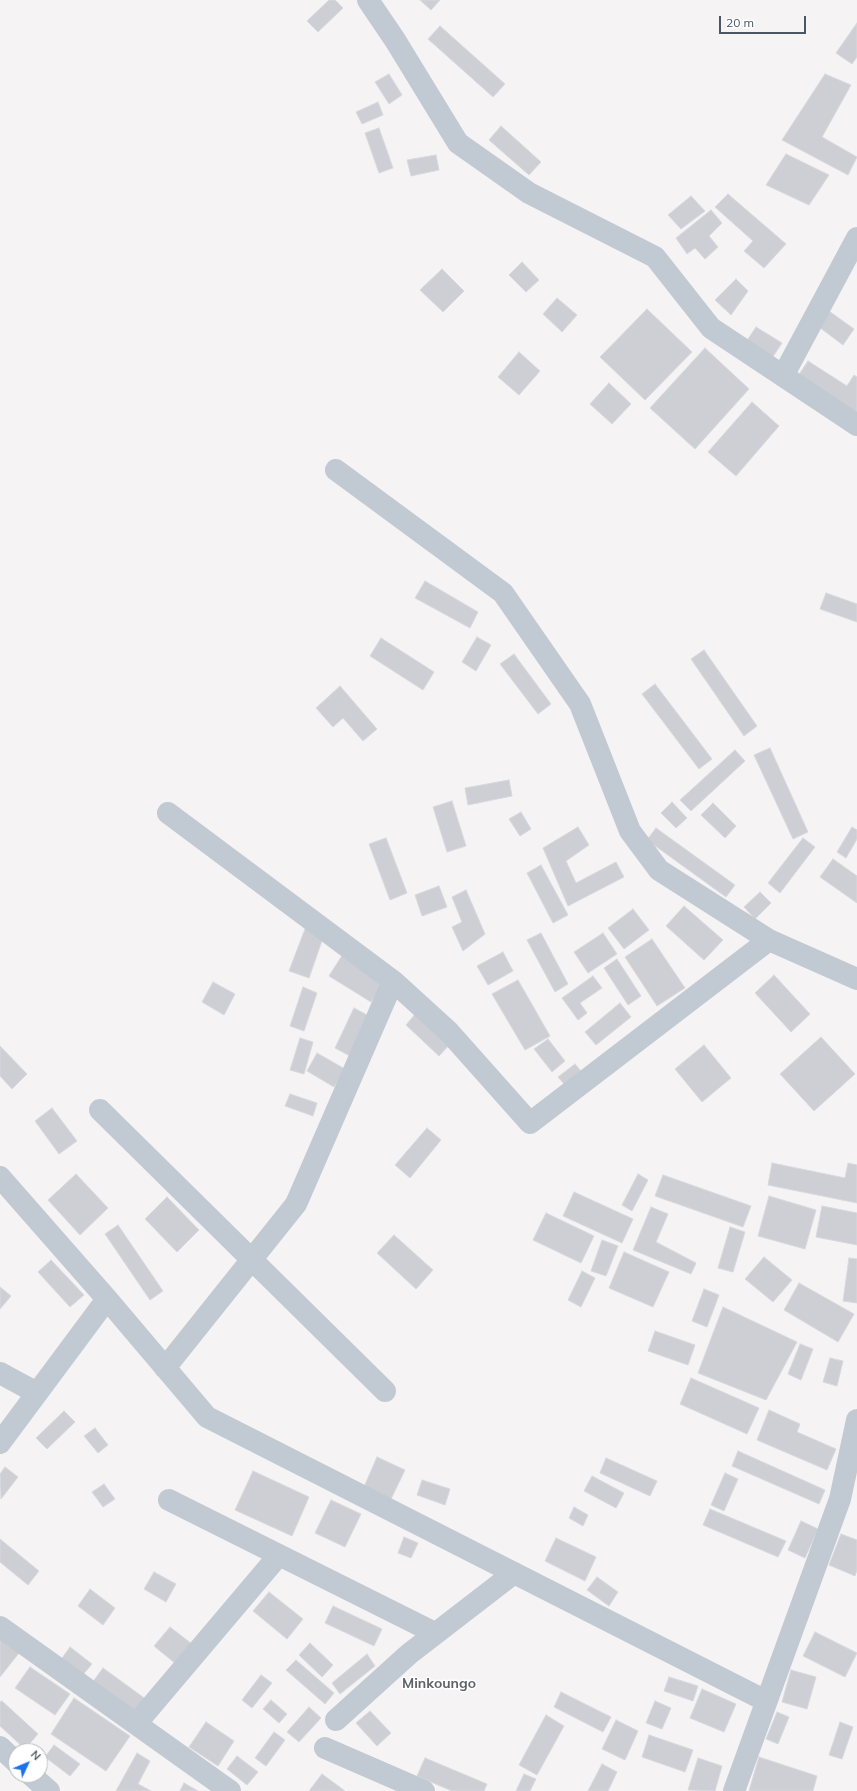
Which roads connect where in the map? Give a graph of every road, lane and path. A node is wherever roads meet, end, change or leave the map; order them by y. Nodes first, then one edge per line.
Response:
1 (368, 0) edge
2 (857, 238) edge
3 (784, 376) junction
4 (857, 424) edge
5 (336, 470) dead end
6 (168, 813) dead end
7 (769, 940) junction
8 (857, 979) edge
9 (393, 981) junction
10 (100, 1110) dead end
11 (0, 1177) edge
12 (252, 1260) junction
13 (107, 1299) junction
14 (165, 1368) junction
15 (0, 1373) edge
16 (385, 1391) dead end
17 (37, 1393) junction
18 (857, 1420) edge
19 (0, 1443) edge
20 (169, 1500) dead end
21 (278, 1555) junction
22 (514, 1573) junction
23 (0, 1627) edge
24 (435, 1634) junction
25 (766, 1701) junction
26 (336, 1720) dead end
27 (136, 1724) junction
28 (0, 1747) edge
29 (325, 1748) dead end
30 (8, 1754) edge
31 (40, 1783) edge
32 (48, 1791) edge
33 (230, 1791) edge
34 (424, 1791) edge
35 (734, 1791) edge

1 - 3 street
2 - 3 street
3 - 4 street
5 - 7 street
6 - 9 street
7 - 8 street
7 - 9 street
9 - 12 street
10 - 12 street
11 - 13 street
12 - 14 street
12 - 16 street
13 - 14 street
13 - 17 street
14 - 22 street
15 - 17 street
17 - 19 street
18 - 25 street
20 - 21 street
21 - 24 street
21 - 27 street
22 - 24 street
22 - 25 street
23 - 27 street
24 - 26 street
25 - 35 street
27 - 33 street
28 - 30 street
29 - 34 street
31 - 32 street

